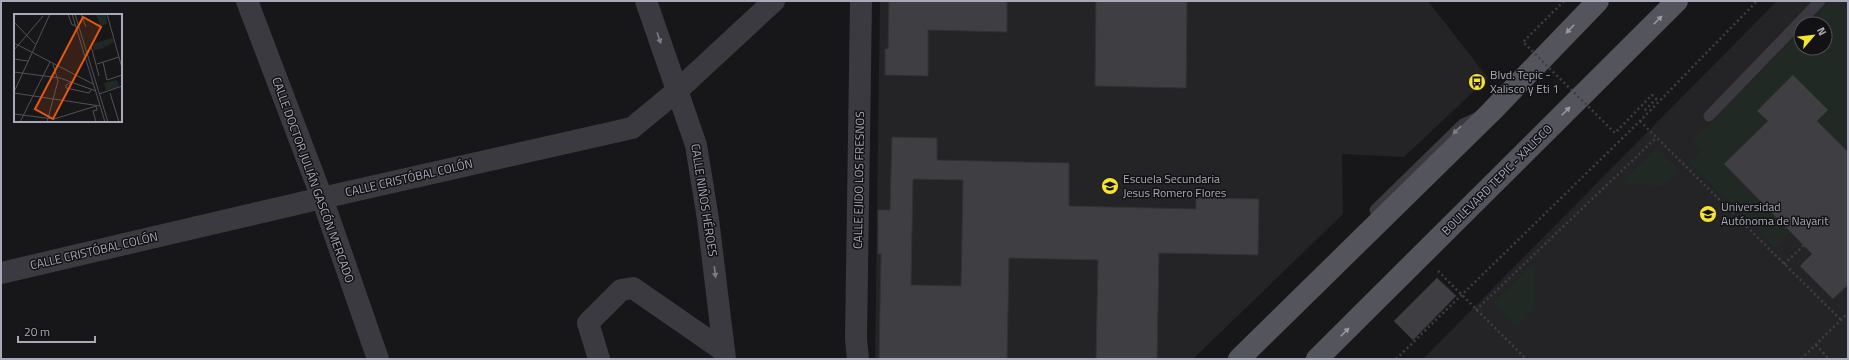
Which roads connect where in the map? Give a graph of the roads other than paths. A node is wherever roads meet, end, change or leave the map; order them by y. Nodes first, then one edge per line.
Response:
1 (247, 1) edge
2 (646, 1) edge
3 (774, 1) edge
4 (861, 1) edge
5 (1598, 1) edge
6 (1677, 1) edge
7 (1820, 1) edge
8 (678, 90) junction
9 (1709, 116) dead end
10 (322, 198) junction
11 (1, 273) edge
12 (725, 355) edge
13 (1240, 357) edge
14 (378, 359) edge
15 (599, 359) edge
16 (858, 359) edge
17 (1318, 359) edge

1 - 10 street, CALLE DOCTOR JULIÁN GASCÓN MERCADO
2 -> 8 street, CALLE NIÑOS HÉROES
3 - 8 street, CALLE CRISTÓBAL COLÓN
4 - 16 street, CALLE EJIDO LOS FRESNOS
5 -> 13 main road
17 -> 6 main road, BOULEVARD TEPIC - XALISCO
7 - 9 lane
8 - 10 street, CALLE CRISTÓBAL COLÓN
8 -> 12 street, CALLE NIÑOS HÉROES
10 - 11 street, CALLE CRISTÓBAL COLÓN
10 - 14 street, CALLE DOCTOR JULIÁN GASCÓN MERCADO
12 - 15 street

